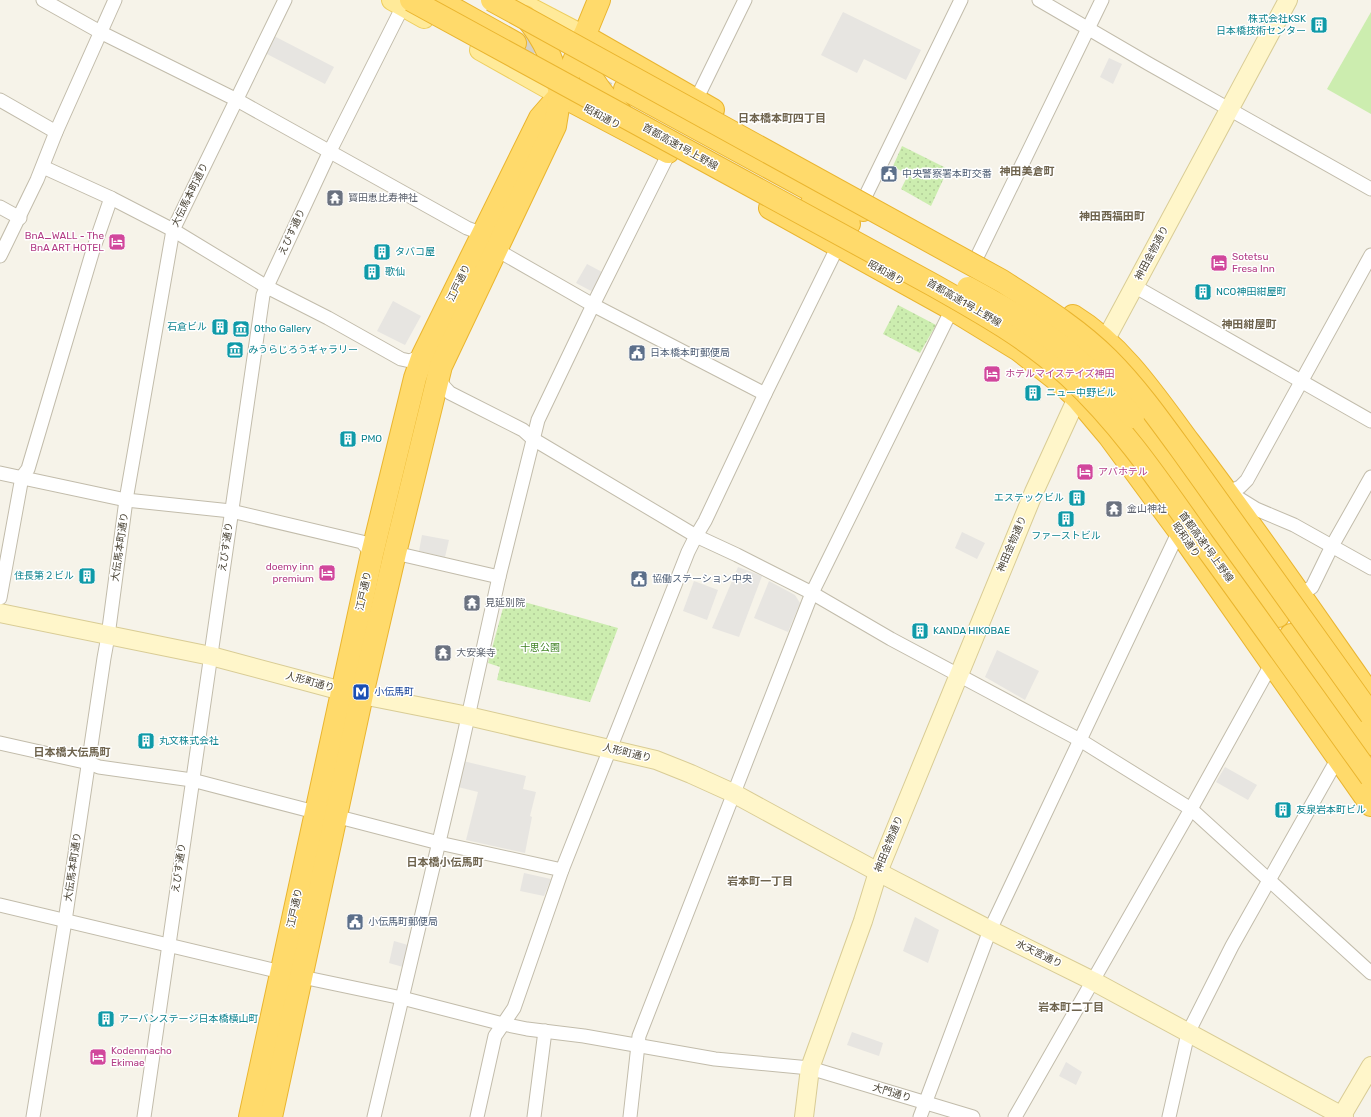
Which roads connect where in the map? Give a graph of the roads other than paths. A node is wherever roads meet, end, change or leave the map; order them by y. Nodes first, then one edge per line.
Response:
1 (43, 0) edge
2 (115, 0) edge
3 (285, 0) edge
4 (438, 0) edge
5 (463, 0) edge
6 (492, 0) edge
7 (511, 0) edge
8 (515, 0) edge
9 (600, 0) edge
10 (745, 0) edge
11 (962, 0) edge
12 (1039, 0) edge
13 (1102, 0) edge
14 (1288, 0) edge
15 (402, 2) edge
16 (1088, 28) junction
17 (102, 33) junction
18 (584, 36) junction
19 (560, 95) junction
20 (0, 100) edge
21 (237, 100) junction
22 (696, 100) junction
23 (1230, 108) junction
24 (56, 132) junction
25 (662, 149) junction
26 (330, 151) junction
27 (43, 167) junction
28 (1371, 189) edge
29 (866, 195) junction
30 (111, 198) junction
31 (810, 204) junction
32 (0, 207) edge
33 (20, 218) junction
34 (173, 230) junction
35 (927, 230) junction
36 (490, 242) junction
37 (838, 246) junction
38 (1371, 255) edge
39 (0, 256) edge
40 (976, 259) junction
41 (885, 272) junction
42 (1134, 286) junction
43 (267, 287) junction
44 (593, 305) junction
45 (952, 309) junction
46 (1105, 340) junction
47 (432, 360) junction
48 (1090, 368) junction
49 (1300, 381) junction
50 (765, 394) junction
51 (1077, 398) junction
52 (1371, 421) edge
53 (1185, 437) junction
54 (533, 439) junction
55 (0, 473) edge
56 (22, 477) junction
57 (1371, 477) edge
58 (1228, 492) junction
59 (126, 500) junction
60 (1156, 500) junction
61 (231, 511) junction
62 (1179, 530) junction
63 (696, 536) junction
64 (1332, 546) junction
65 (395, 553) junction
66 (372, 554) junction
67 (1371, 568) edge
68 (499, 577) junction
69 (1236, 588) junction
70 (812, 593) junction
71 (1300, 595) junction
72 (0, 598) edge
73 (0, 613) edge
74 (1278, 616) dead end
75 (1291, 634) dead end
76 (108, 636) junction
77 (211, 656) junction
78 (1272, 663) junction
79 (958, 675) junction
80 (352, 693) junction
81 (1371, 696) edge
82 (1371, 715) edge
83 (468, 716) junction
84 (1080, 740) junction
85 (0, 743) edge
86 (1371, 744) edge
87 (610, 749) junction
88 (1338, 758) junction
89 (89, 762) junction
90 (1371, 777) edge
91 (192, 780) junction
92 (733, 793) junction
93 (1371, 806) edge
94 (1191, 809) junction
95 (325, 814) junction
96 (439, 843) junction
97 (562, 870) junction
98 (878, 872) junction
99 (1270, 881) junction
100 (0, 905) edge
101 (66, 922) junction
102 (990, 930) junction
103 (168, 945) junction
104 (1371, 973) edge
105 (292, 974) junction
106 (1093, 981) junction
107 (402, 998) junction
108 (503, 1024) junction
109 (545, 1031) junction
110 (1188, 1033) junction
111 (638, 1046) junction
112 (1371, 1066) edge
113 (810, 1068) junction
114 (925, 1103) junction
115 (34, 1117) edge
116 (144, 1117) edge
117 (250, 1117) edge
118 (271, 1117) edge
119 (374, 1117) edge
120 (477, 1117) edge
121 (534, 1117) edge
122 (630, 1117) edge
123 (804, 1117) edge
124 (920, 1117) edge
125 (973, 1117) edge
126 (1015, 1117) edge
127 (1169, 1117) edge
128 (1342, 1117) edge

1 - 17 street
2 - 17 street
3 - 21 street, 大伝馬本町通り
4 - 5 highway
6 - 82 highway, bridge
7 - 19 highway
8 - 18 main road
9 - 18 highway, 江戸通り
10 - 22 street
11 - 29 street
12 - 16 street
13 - 16 street
14 - 23 street, 神田金物通り
15 - 19 main road, 昭和通り
15 - 26 street, えびす通り
15 - 69 highway, 首都高速1号上野線, bridge
16 - 23 street
16 - 40 street
17 - 21 street
17 - 24 street
18 - 19 highway, 江戸通り
18 - 22 highway
18 - 25 highway
19 - 25 highway, 昭和通り
19 - 36 highway, 江戸通り
20 - 24 street
21 - 26 street
21 - 34 street, 大伝馬本町通り
22 - 29 highway
23 - 28 street
23 - 42 street, 神田金物通り
24 - 27 street
25 - 37 highway, 昭和通り
25 - 44 street
26 - 36 street
26 - 43 street, えびす通り
27 - 30 street
27 - 33 street
29 - 35 highway
30 - 34 street
30 - 56 street
31 - 35 highway
31 - 41 highway
31 - 69 highway, bridge
32 - 33 street
33 - 39 street
34 - 43 street
34 - 59 street, 大伝馬本町通り
35 - 40 highway
36 - 44 street
36 - 47 highway, 江戸通り
37 - 41 highway, 昭和通り
37 - 50 street
38 - 49 street
40 - 46 highway
41 - 45 highway, 昭和通り
42 - 46 street, 神田金物通り
42 - 49 street
43 - 47 street
43 - 61 street, えびす通り
44 - 50 street
44 - 54 street
45 - 51 highway, 昭和通り
45 - 70 street
46 - 48 street, 神田金物通り
46 - 53 highway
47 - 54 street
47 - 65 highway, 江戸通り
47 - 66 highway, 江戸通り
48 - 51 street, 神田金物通り
48 - 60 highway
49 - 52 street
49 - 58 street
50 - 63 street
51 - 60 highway, 昭和通り
51 - 79 street, 神田金物通り
53 - 58 highway
53 - 74 highway
54 - 63 street
54 - 68 street
55 - 56 street
56 - 59 street
56 - 72 street
57 - 64 street
58 - 64 street
58 - 71 highway
59 - 61 street
59 - 76 street, 大伝馬本町通り
60 - 62 highway, 昭和通り
61 - 66 street
61 - 77 street, えびす通り
62 - 78 highway, 昭和通り
62 - 84 street
63 - 70 street
63 - 87 street
64 - 67 street
64 - 71 street
65 - 68 street
65 - 80 highway, 江戸通り
66 - 80 highway, 江戸通り
68 - 83 street
69 - 90 highway, 首都高速1号上野線, bridge
70 - 79 street
70 - 92 street
71 - 81 highway
73 - 76 street, 人形町通り
75 - 86 highway
76 - 77 street, 人形町通り
76 - 89 street, 大伝馬本町通り
77 - 80 street, 人形町通り
77 - 91 street, えびす通り
78 - 88 highway, 昭和通り
78 - 94 street
79 - 84 street
79 - 98 street, 神田金物通り
80 - 83 street, 人形町通り
80 - 95 highway, 江戸通り
83 - 87 street, 人形町通り
83 - 96 street
84 - 94 street
84 - 102 street
85 - 89 street
87 - 92 street, 人形町通り
87 - 97 street
88 - 93 highway, 昭和通り
88 - 99 street
89 - 91 street
89 - 101 street, 大伝馬本町通り
91 - 95 street
91 - 103 street, えびす通り
92 - 98 street, 水天宮通り
92 - 111 street
94 - 99 street
94 - 106 street
95 - 96 street
95 - 105 highway, 江戸通り
96 - 97 street
96 - 107 street
97 - 108 street
98 - 102 street, 水天宮通り
98 - 113 street, 神田金物通り
99 - 104 street
99 - 110 street
100 - 101 street, 大門通り
101 - 103 street, 大門通り
101 - 115 street, 大伝馬本町通り
102 - 106 street, 水天宮通り
102 - 114 street
103 - 105 street, 大門通り
103 - 116 street, えびす通り
105 - 107 street, 大門通り
105 - 117 highway, 江戸通り
105 - 118 highway, 江戸通り
106 - 110 street, 水天宮通り
106 - 126 street
107 - 108 street, 大門通り
107 - 119 street
108 - 109 street, 大門通り
108 - 120 street
109 - 111 street, 大門通り
109 - 121 street
110 - 127 street
110 - 128 street, 水天宮通り
111 - 113 street, 大門通り
111 - 122 street
112 - 128 street
113 - 114 street, 大門通り
113 - 123 street, 神田金物通り
114 - 124 street
114 - 125 street, 大門通り

